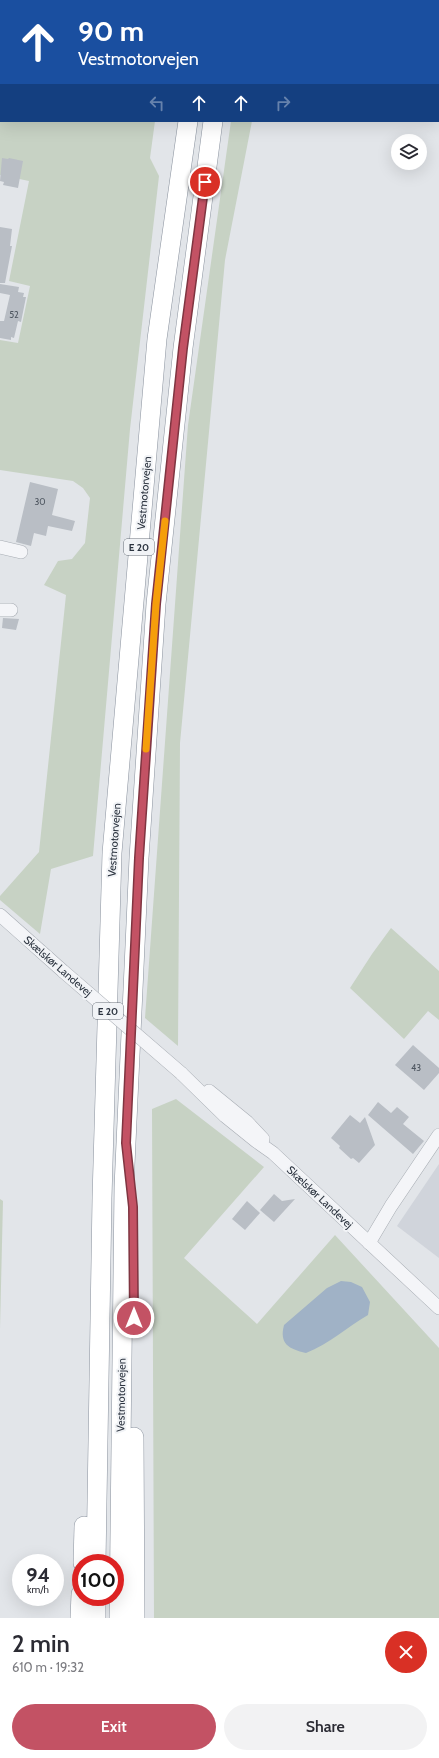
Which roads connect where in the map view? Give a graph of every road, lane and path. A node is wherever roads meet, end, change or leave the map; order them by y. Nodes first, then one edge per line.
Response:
1 (188, 122) edge
2 (213, 122) edge
3 (0, 547) edge
4 (20, 552) dead end
5 (0, 915) edge
6 (439, 1134) edge
7 (126, 1143) junction
8 (369, 1242) junction
9 (439, 1308) edge
10 (100, 1346) junction
11 (83, 1554) edge
12 (96, 1554) edge
13 (80, 1606) edge
14 (96, 1606) edge
15 (80, 1618) edge
16 (96, 1618) edge
17 (119, 1618) edge
18 (135, 1618) edge

1 - 10 highway, Vestmotorvejen / E 20
2 - 7 highway, Vestmotorvejen / E 20
3 - 4 street
5 - 8 street, Skælskør Landevej, bridge
6 - 8 street
7 - 17 highway, Vestmotorvejen / E 20
7 - 18 highway
8 - 9 street, Skælskør Landevej
10 - 11 highway
10 - 12 highway, Vestmotorvejen / E 20
13 - 15 highway
14 - 16 highway

